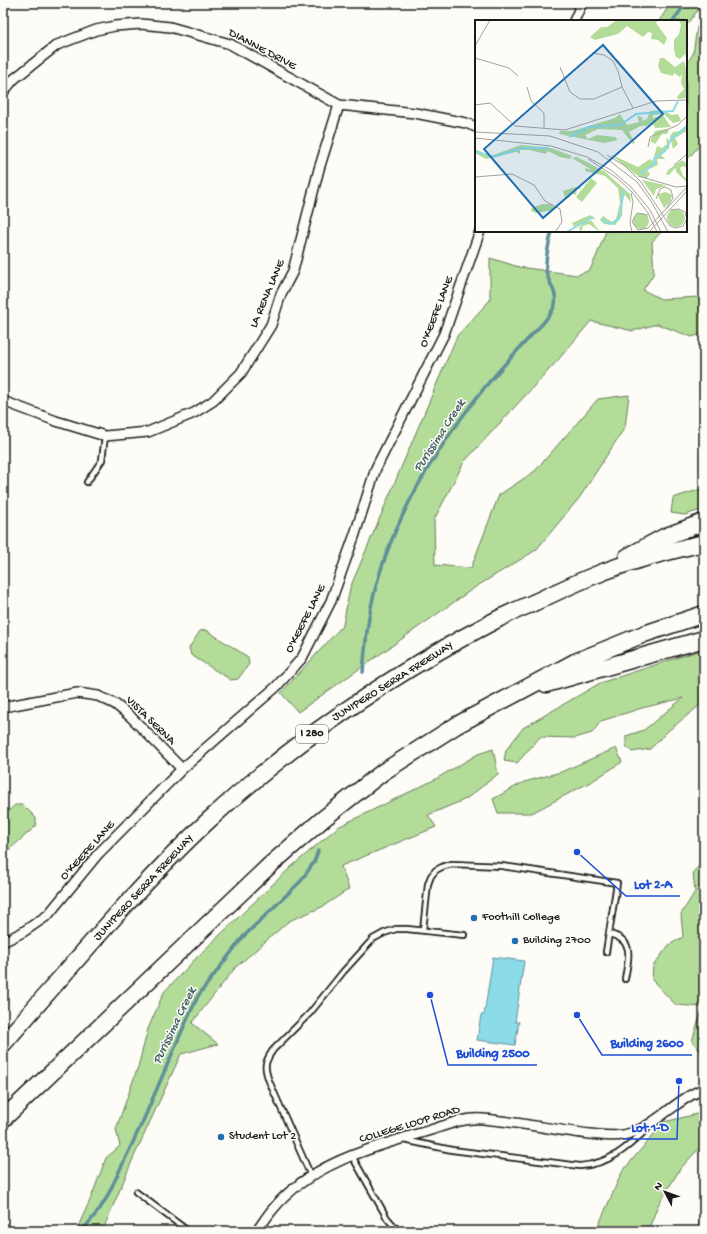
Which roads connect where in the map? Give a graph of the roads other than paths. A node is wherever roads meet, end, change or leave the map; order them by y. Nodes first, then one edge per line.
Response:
1 (582, 3) edge
2 (574, 20) edge
3 (3, 92) edge
4 (339, 105) junction
5 (475, 127) edge
6 (480, 232) edge
7 (3, 401) edge
8 (105, 436) junction
9 (87, 482) dead end
10 (704, 522) edge
11 (704, 543) edge
12 (598, 574) junction
13 (704, 614) edge
14 (704, 639) edge
15 (521, 690) junction
16 (3, 707) edge
17 (182, 770) junction
18 (423, 930) junction
19 (610, 934) junction
20 (464, 935) dead end
21 (3, 942) edge
22 (606, 952) dead end
23 (625, 979) dead end
24 (3, 1044) edge
25 (704, 1089) edge
26 (665, 1112) junction
27 (3, 1120) edge
28 (400, 1139) junction
29 (352, 1156) junction
30 (311, 1176) junction
31 (136, 1192) dead end
32 (188, 1231) edge
33 (257, 1231) edge
34 (400, 1231) edge

1 - 2 street
3 - 4 street, DIANNE DRIVE
4 - 5 street, DIANNE DRIVE
4 - 8 street, LA RENA LANE
6 - 17 street, O'KEEFE LANE
7 - 8 street, LA RENA LANE
8 - 9 lane
10 - 12 highway
11 - 12 highway, JUNIPERO SERRA FREEWAY / I 280
12 - 24 highway, JUNIPERO SERRA FREEWAY / I 280
13 - 15 highway
14 - 15 highway
15 - 27 highway
16 - 17 street, VISTA SERNA
17 - 21 street, O'KEEFE LANE
18 - 19 lane
18 - 20 lane
18 - 30 lane
19 - 22 lane
19 - 23 lane
25 - 26 street, COLLEGE LOOP ROAD
26 - 28 street, COLLEGE LOOP ROAD
26 - 28 lane
28 - 29 street, COLLEGE LOOP ROAD
29 - 30 street, COLLEGE LOOP ROAD
29 - 34 lane
30 - 33 street, COLLEGE LOOP ROAD
31 - 32 lane

